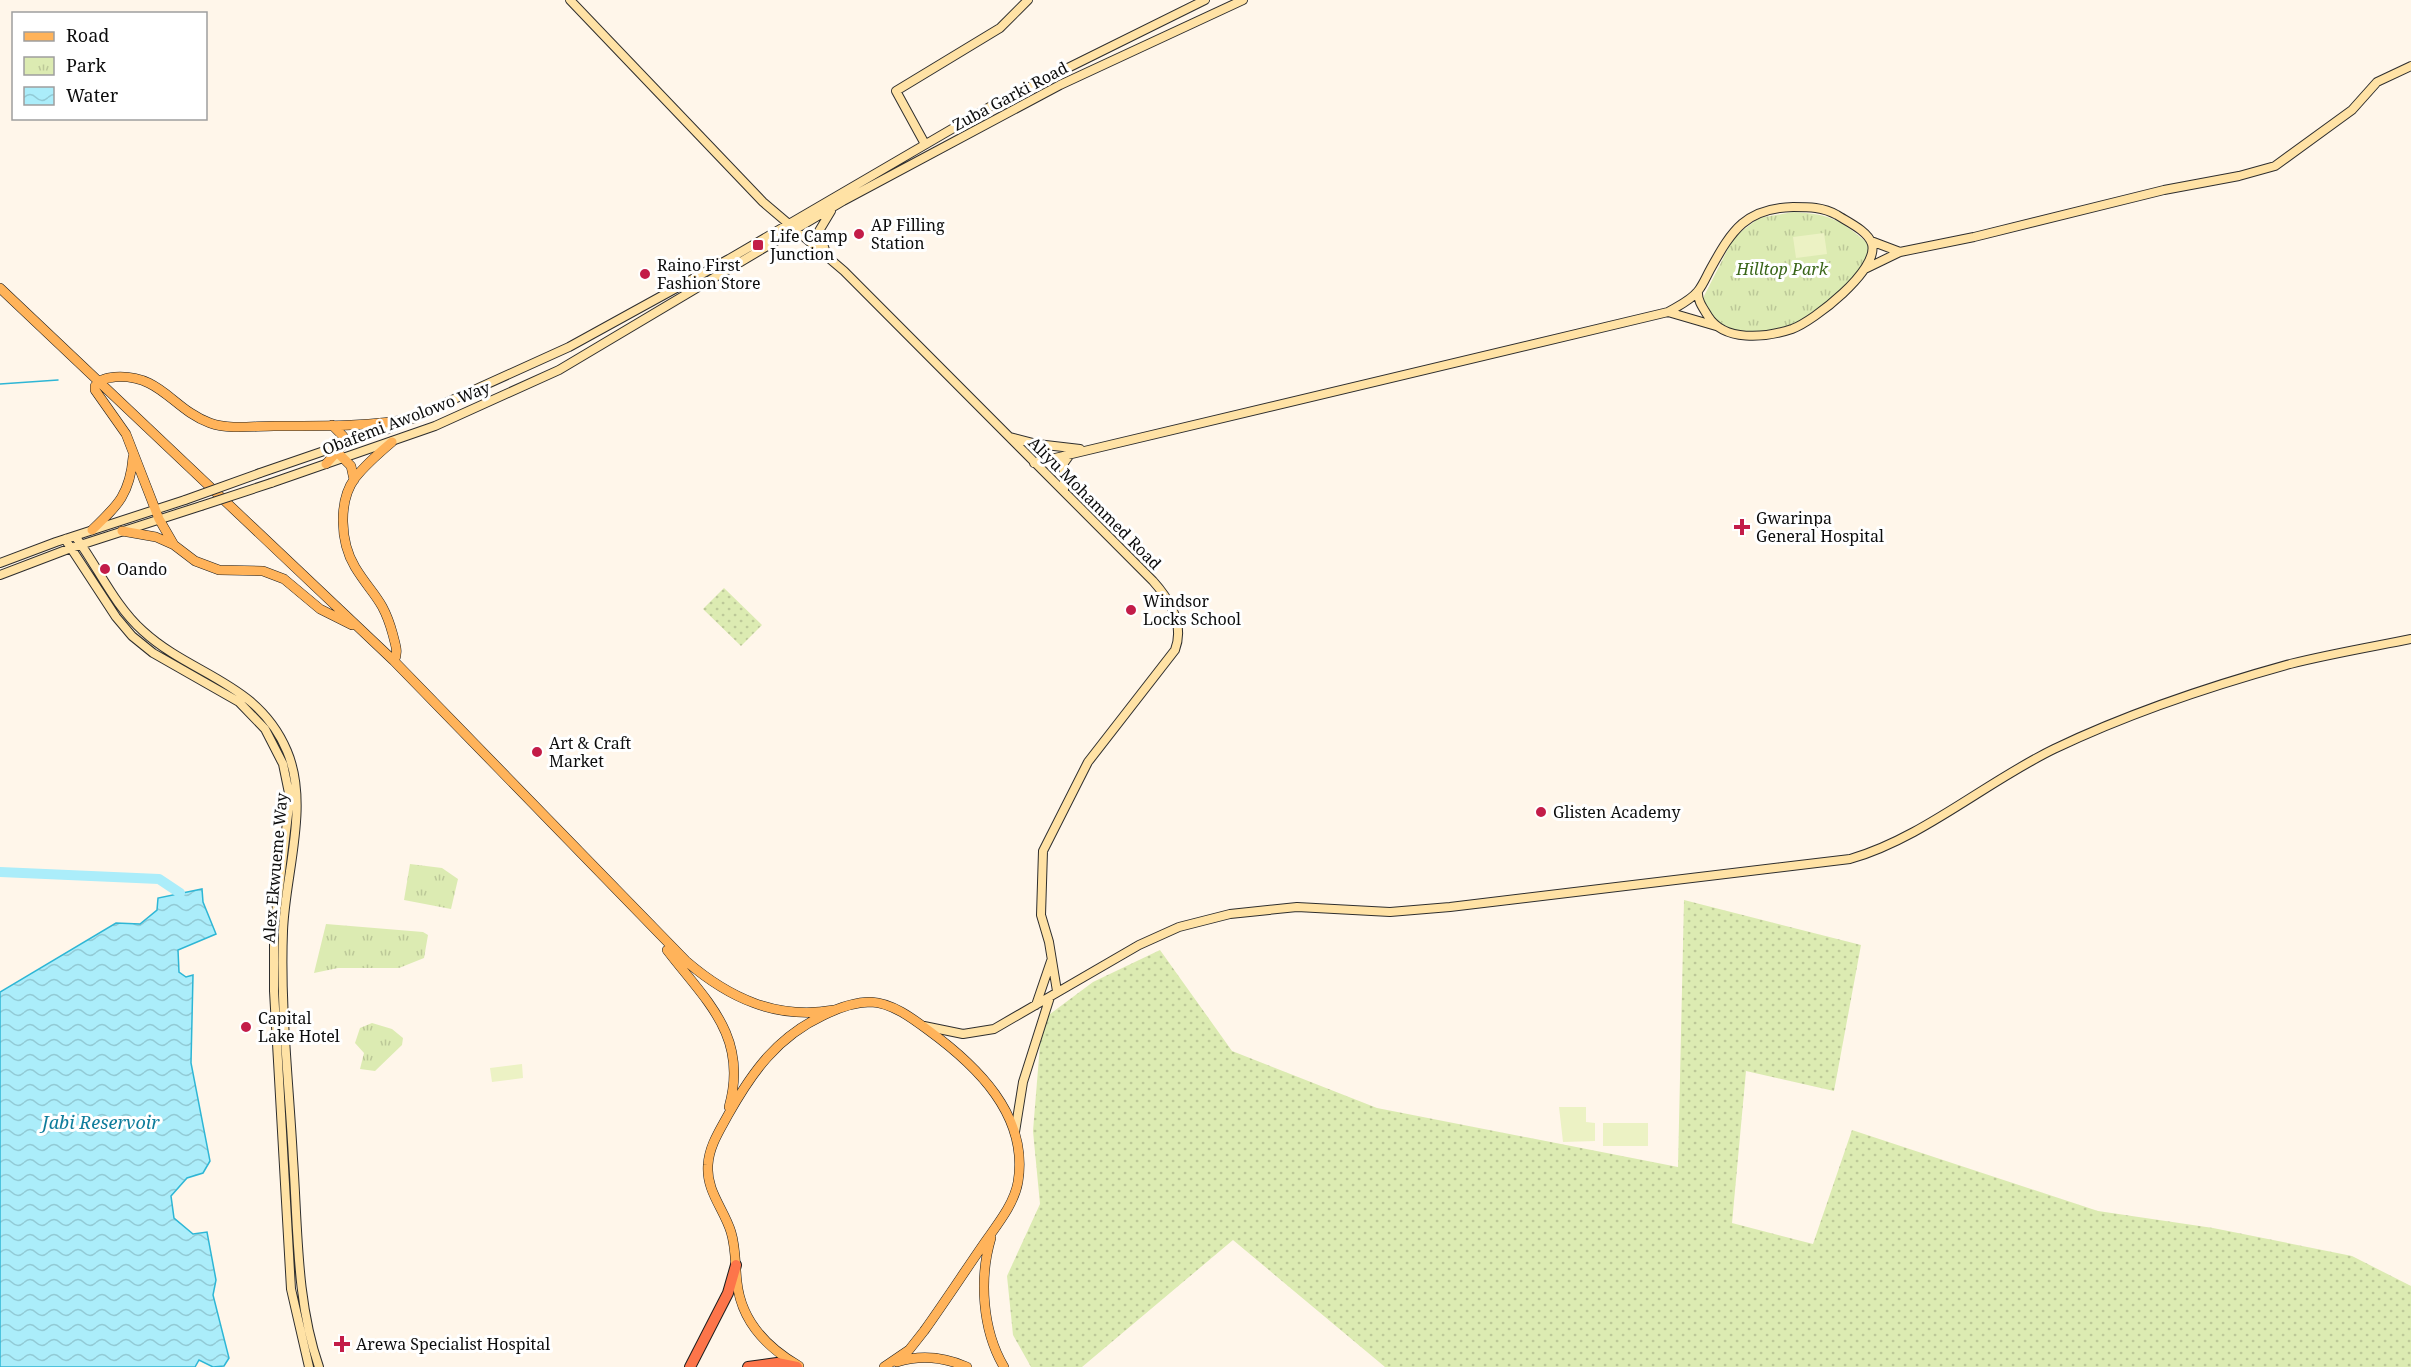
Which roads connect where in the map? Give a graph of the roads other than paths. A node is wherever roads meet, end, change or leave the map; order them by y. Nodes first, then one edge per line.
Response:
1 (570, 0) edge
2 (1028, 0) edge
3 (1205, 0) edge
4 (1243, 0) edge
5 (2411, 66) edge
6 (925, 144) junction
7 (843, 201) junction
8 (788, 222) junction
9 (796, 230) junction
10 (1871, 241) junction
11 (1900, 252) junction
12 (826, 254) junction
13 (1867, 268) junction
14 (0, 288) edge
15 (1698, 291) junction
16 (1668, 312) junction
17 (1718, 327) junction
18 (98, 382) junction
19 (415, 418) junction
20 (332, 425) junction
21 (1007, 436) junction
22 (392, 442) junction
23 (1087, 449) junction
24 (340, 451) junction
25 (134, 452) junction
26 (1071, 453) junction
27 (1034, 463) junction
28 (326, 464) joint
29 (354, 480) junction
30 (1064, 492) junction
31 (155, 510) junction
32 (159, 519) junction
33 (92, 530) junction
34 (122, 531) junction
35 (75, 536) junction
36 (65, 539) junction
37 (81, 544) junction
38 (174, 545) junction
39 (71, 548) junction
40 (0, 563) edge
41 (0, 575) edge
42 (357, 628) junction
43 (2411, 639) edge
44 (394, 661) junction
45 (646, 922) junction
46 (1052, 958) junction
47 (1053, 994) junction
48 (1036, 1005) junction
49 (834, 1010) junction
50 (924, 1026) junction
51 (726, 1120) junction
52 (1015, 1139) junction
53 (999, 1222) junction
54 (736, 1265) junction
55 (886, 1366) edge
56 (309, 1367) edge
57 (319, 1367) edge
58 (690, 1367) edge
59 (748, 1367) edge
60 (799, 1367) edge
61 (967, 1367) edge
62 (1004, 1367) edge

1 - 8 street, Aliyu Mohammed Road
2 - 6 street
3 - 6 street, Zuba Garki Road
4 - 7 street, Zuba Garki Road
5 - 11 street
6 - 8 street, Zuba Garki Road
7 - 9 street, Zuba Garki Road
7 - 12 street
8 - 9 street, Aliyu Mohammed Road
8 - 19 street, Obafemi Awolowo Way
9 - 12 street, Aliyu Mohammed Road
9 - 22 street, Obafemi Awolowo Way
10 - 11 street
10 - 13 street
10 - 15 street
11 - 13 street
12 - 21 street, Aliyu Mohammed Road
13 - 17 street
14 - 18 main road
15 - 16 street
15 - 17 street
16 - 17 street
16 - 23 street
18 - 20 main road
18 - 25 main road
18 - 42 main road
19 - 20 main road
19 - 24 street, Obafemi Awolowo Way
20 - 24 main road
21 - 23 street
21 - 27 street, Aliyu Mohammed Road
22 - 24 street, Obafemi Awolowo Way
22 - 29 main road
23 - 26 street
24 - 28 main road
24 - 29 main road
24 - 31 street, Obafemi Awolowo Way, bridge
25 - 31 main road
25 - 33 main road
26 - 27 street
26 - 30 street
27 - 30 street, Aliyu Mohammed Road
28 - 32 street, Obafemi Awolowo Way, bridge
29 - 44 main road
30 - 46 street, Aliyu Mohammed Road
31 - 32 main road
31 - 33 street, Obafemi Awolowo Way
32 - 34 street, Obafemi Awolowo Way
32 - 38 main road
33 - 35 street, Obafemi Awolowo Way
34 - 37 street, Obafemi Awolowo Way
34 - 38 main road
35 - 36 street, Obafemi Awolowo Way
35 - 37 street, Alex Ekwueme Way
36 - 39 street, Alex Ekwueme Way
36 - 40 street, Obafemi Awolowo Way
37 - 39 street, Obafemi Awolowo Way
37 - 57 street, Alex Ekwueme Way
38 - 42 main road
39 - 41 street, Obafemi Awolowo Way
39 - 56 street, Alex Ekwueme Way
42 - 44 main road
43 - 47 street
44 - 45 main road
45 - 49 main road
45 - 51 main road
46 - 47 street
46 - 48 street
47 - 48 street
47 - 52 street
48 - 50 street
49 - 50 main road
49 - 51 main road
50 - 52 main road
51 - 54 main road
52 - 53 main road
53 - 55 main road
53 - 62 main road
54 - 58 highway
54 - 60 main road
55 - 61 main road
59 - 60 highway

